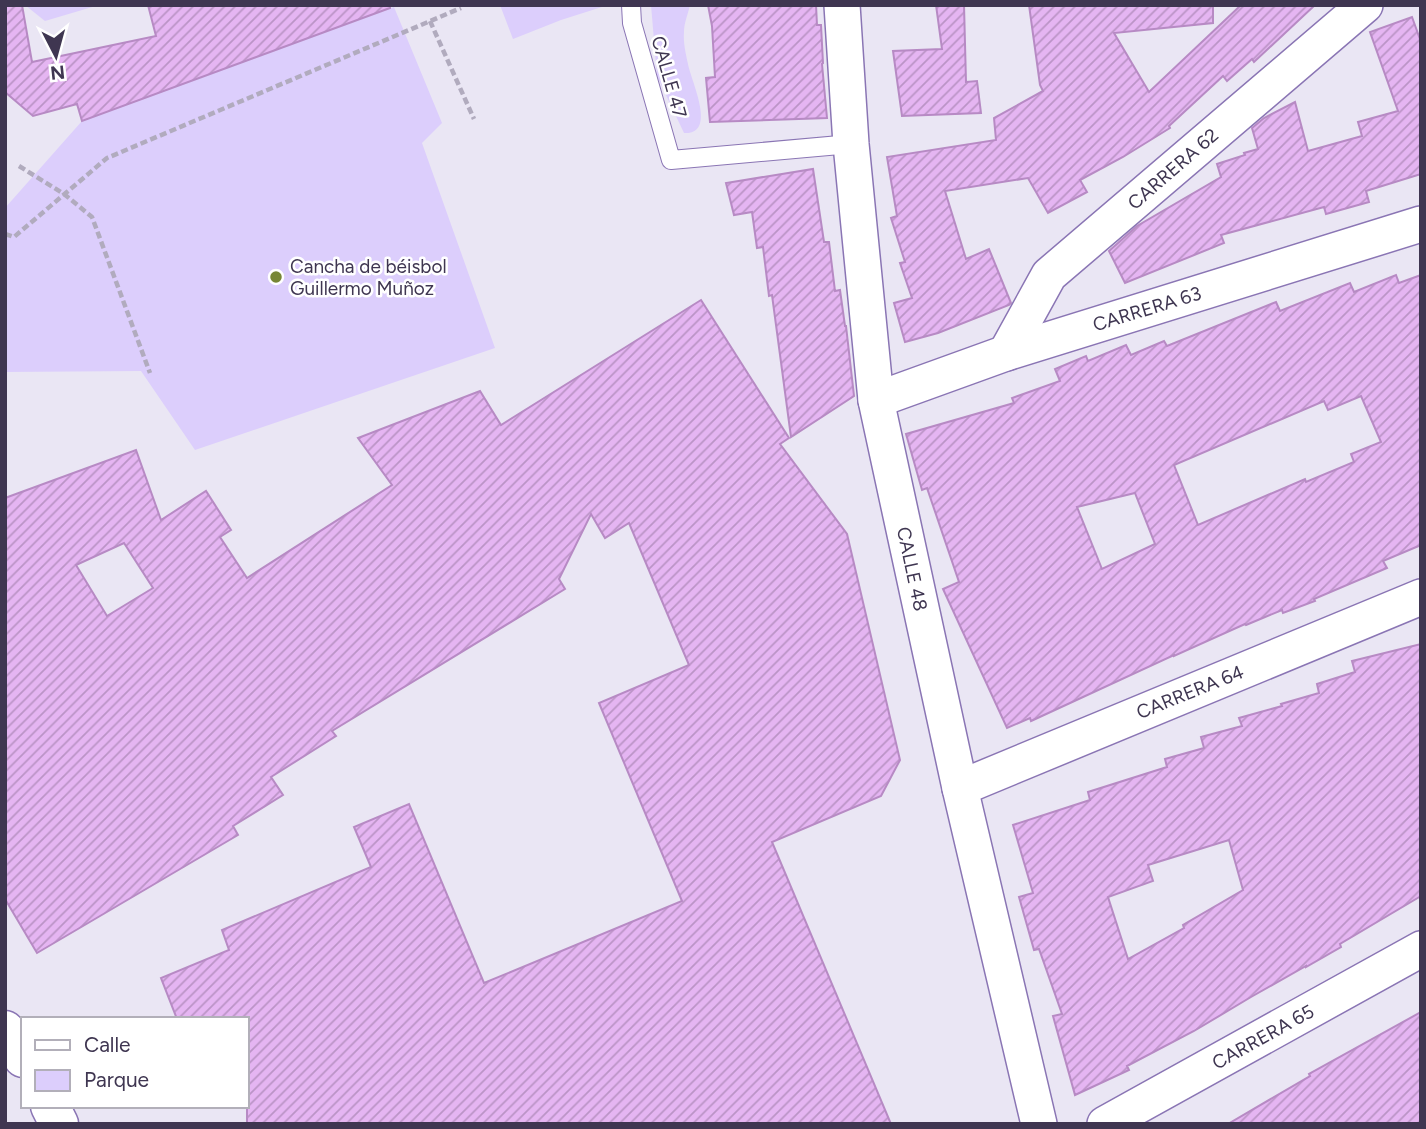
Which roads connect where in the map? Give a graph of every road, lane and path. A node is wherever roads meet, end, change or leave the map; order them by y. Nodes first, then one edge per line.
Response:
1 (631, 5) edge
2 (842, 5) edge
3 (1365, 5) edge
4 (461, 8) dead end
5 (430, 21) junction
6 (474, 119) dead end
7 (851, 144) junction
8 (19, 166) dead end
9 (64, 194) junction
10 (1421, 223) edge
11 (5, 234) edge
12 (1006, 353) junction
13 (150, 373) dead end
14 (876, 400) junction
15 (1421, 597) edge
16 (960, 788) junction
17 (1421, 949) edge
18 (5, 1030) edge
19 (21, 1055) edge
20 (21, 1070) edge
21 (5, 1077) edge
22 (51, 1108) edge
23 (59, 1124) edge
24 (1039, 1124) edge
25 (1105, 1124) edge

1 - 7 lane, CALLE 47
2 - 7 street, CALLE 48
3 - 12 street, CARRERA 62
4 - 5 path
5 - 6 path
5 - 9 path
7 - 14 street, CALLE 48
8 - 9 path
9 - 11 path
9 - 13 path
10 - 12 street, CARRERA 63
12 - 14 street, CARRERA 63
14 - 16 street, CALLE 48
15 - 16 street, CARRERA 64
16 - 24 street, CALLE 48
17 - 25 street, CARRERA 65
18 - 19 highway
20 - 21 highway
22 - 23 highway

